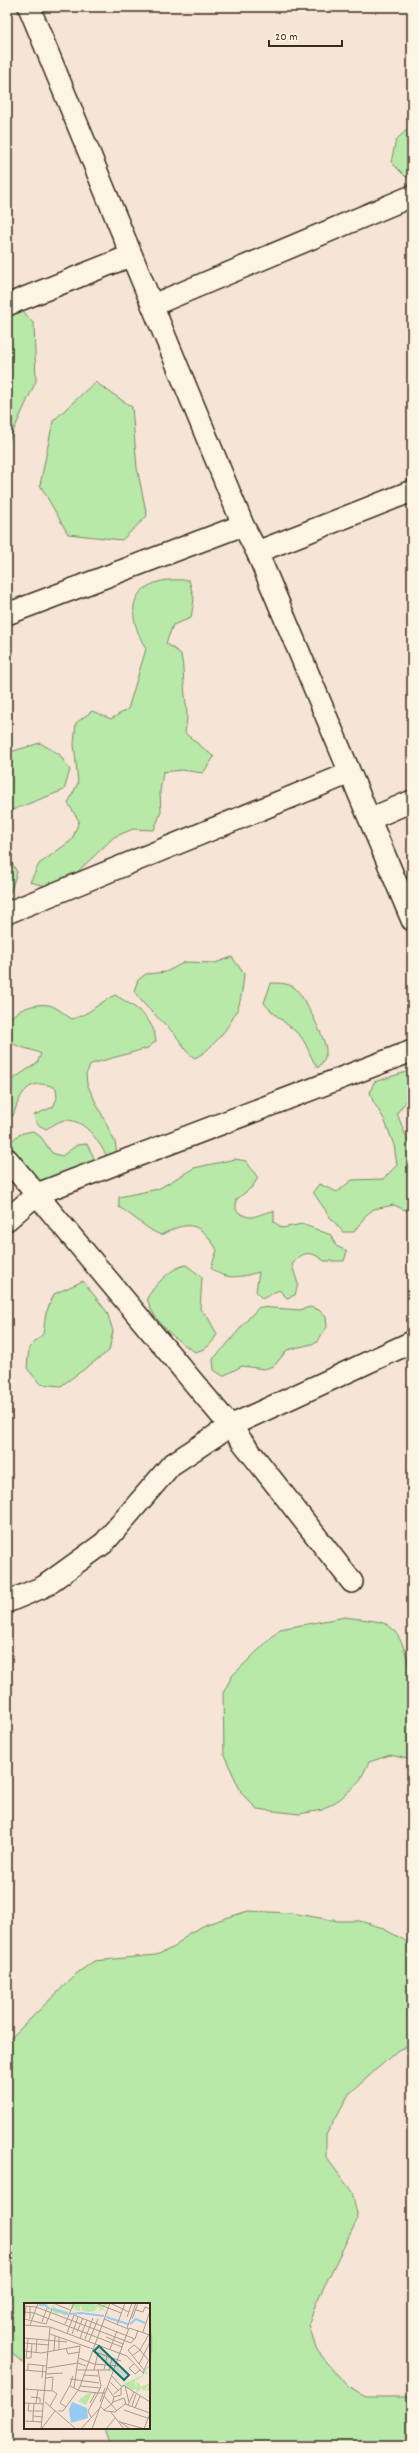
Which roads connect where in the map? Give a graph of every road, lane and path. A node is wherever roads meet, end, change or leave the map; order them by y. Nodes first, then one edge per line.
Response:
1 (29, 7) edge
2 (412, 196) edge
3 (130, 256) junction
4 (7, 305) edge
5 (154, 305) junction
6 (412, 492) edge
7 (243, 526) junction
8 (257, 552) junction
9 (7, 614) edge
10 (350, 773) junction
11 (412, 802) edge
12 (370, 819) junction
13 (7, 913) edge
14 (412, 920) edge
15 (412, 1051) edge
16 (7, 1159) edge
17 (37, 1194) junction
18 (7, 1220) edge
19 (412, 1342) edge
20 (230, 1426) junction
21 (352, 1582) dead end
22 (7, 1602) edge

1 - 3 street
2 - 5 street
3 - 4 street
3 - 5 street
5 - 7 street
6 - 8 street
7 - 8 street
7 - 9 street
8 - 10 street
10 - 12 street
10 - 13 street
11 - 12 street
12 - 14 street
15 - 17 street
16 - 17 street
17 - 18 street
17 - 20 street
19 - 20 street
20 - 21 street
20 - 22 street

